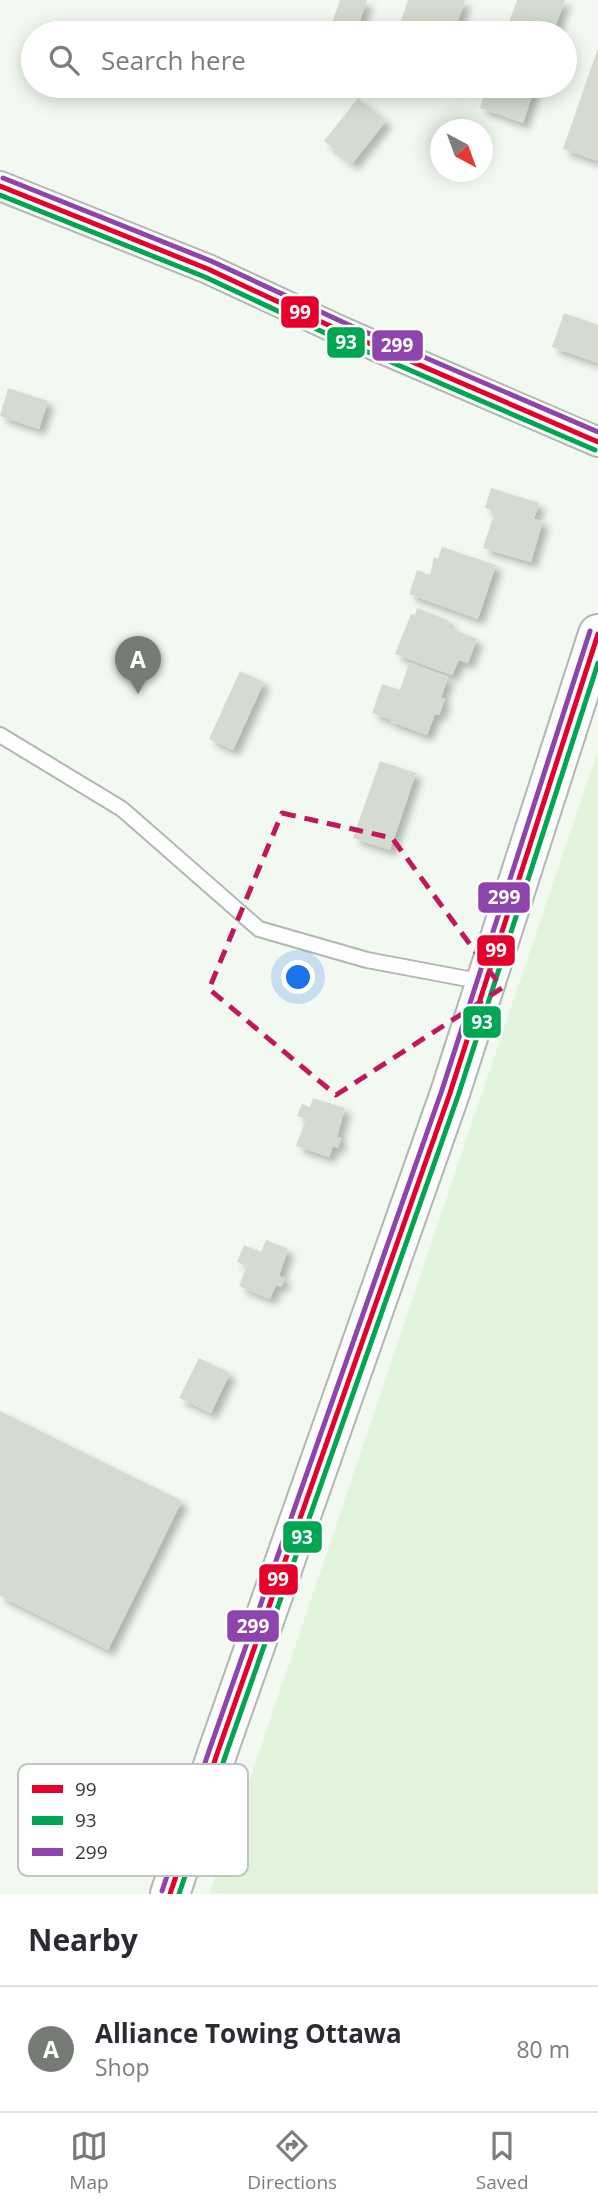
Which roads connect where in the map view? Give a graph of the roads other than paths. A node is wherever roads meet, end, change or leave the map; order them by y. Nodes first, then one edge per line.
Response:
1 (0, 186) edge
2 (598, 442) edge
3 (598, 634) edge
4 (0, 735) edge
5 (485, 982) junction
6 (214, 1764) edge
7 (176, 1876) edge
8 (170, 1894) edge

1 - 2 street
3 - 5 main road
4 - 5 lane
5 - 6 main road
7 - 8 main road

